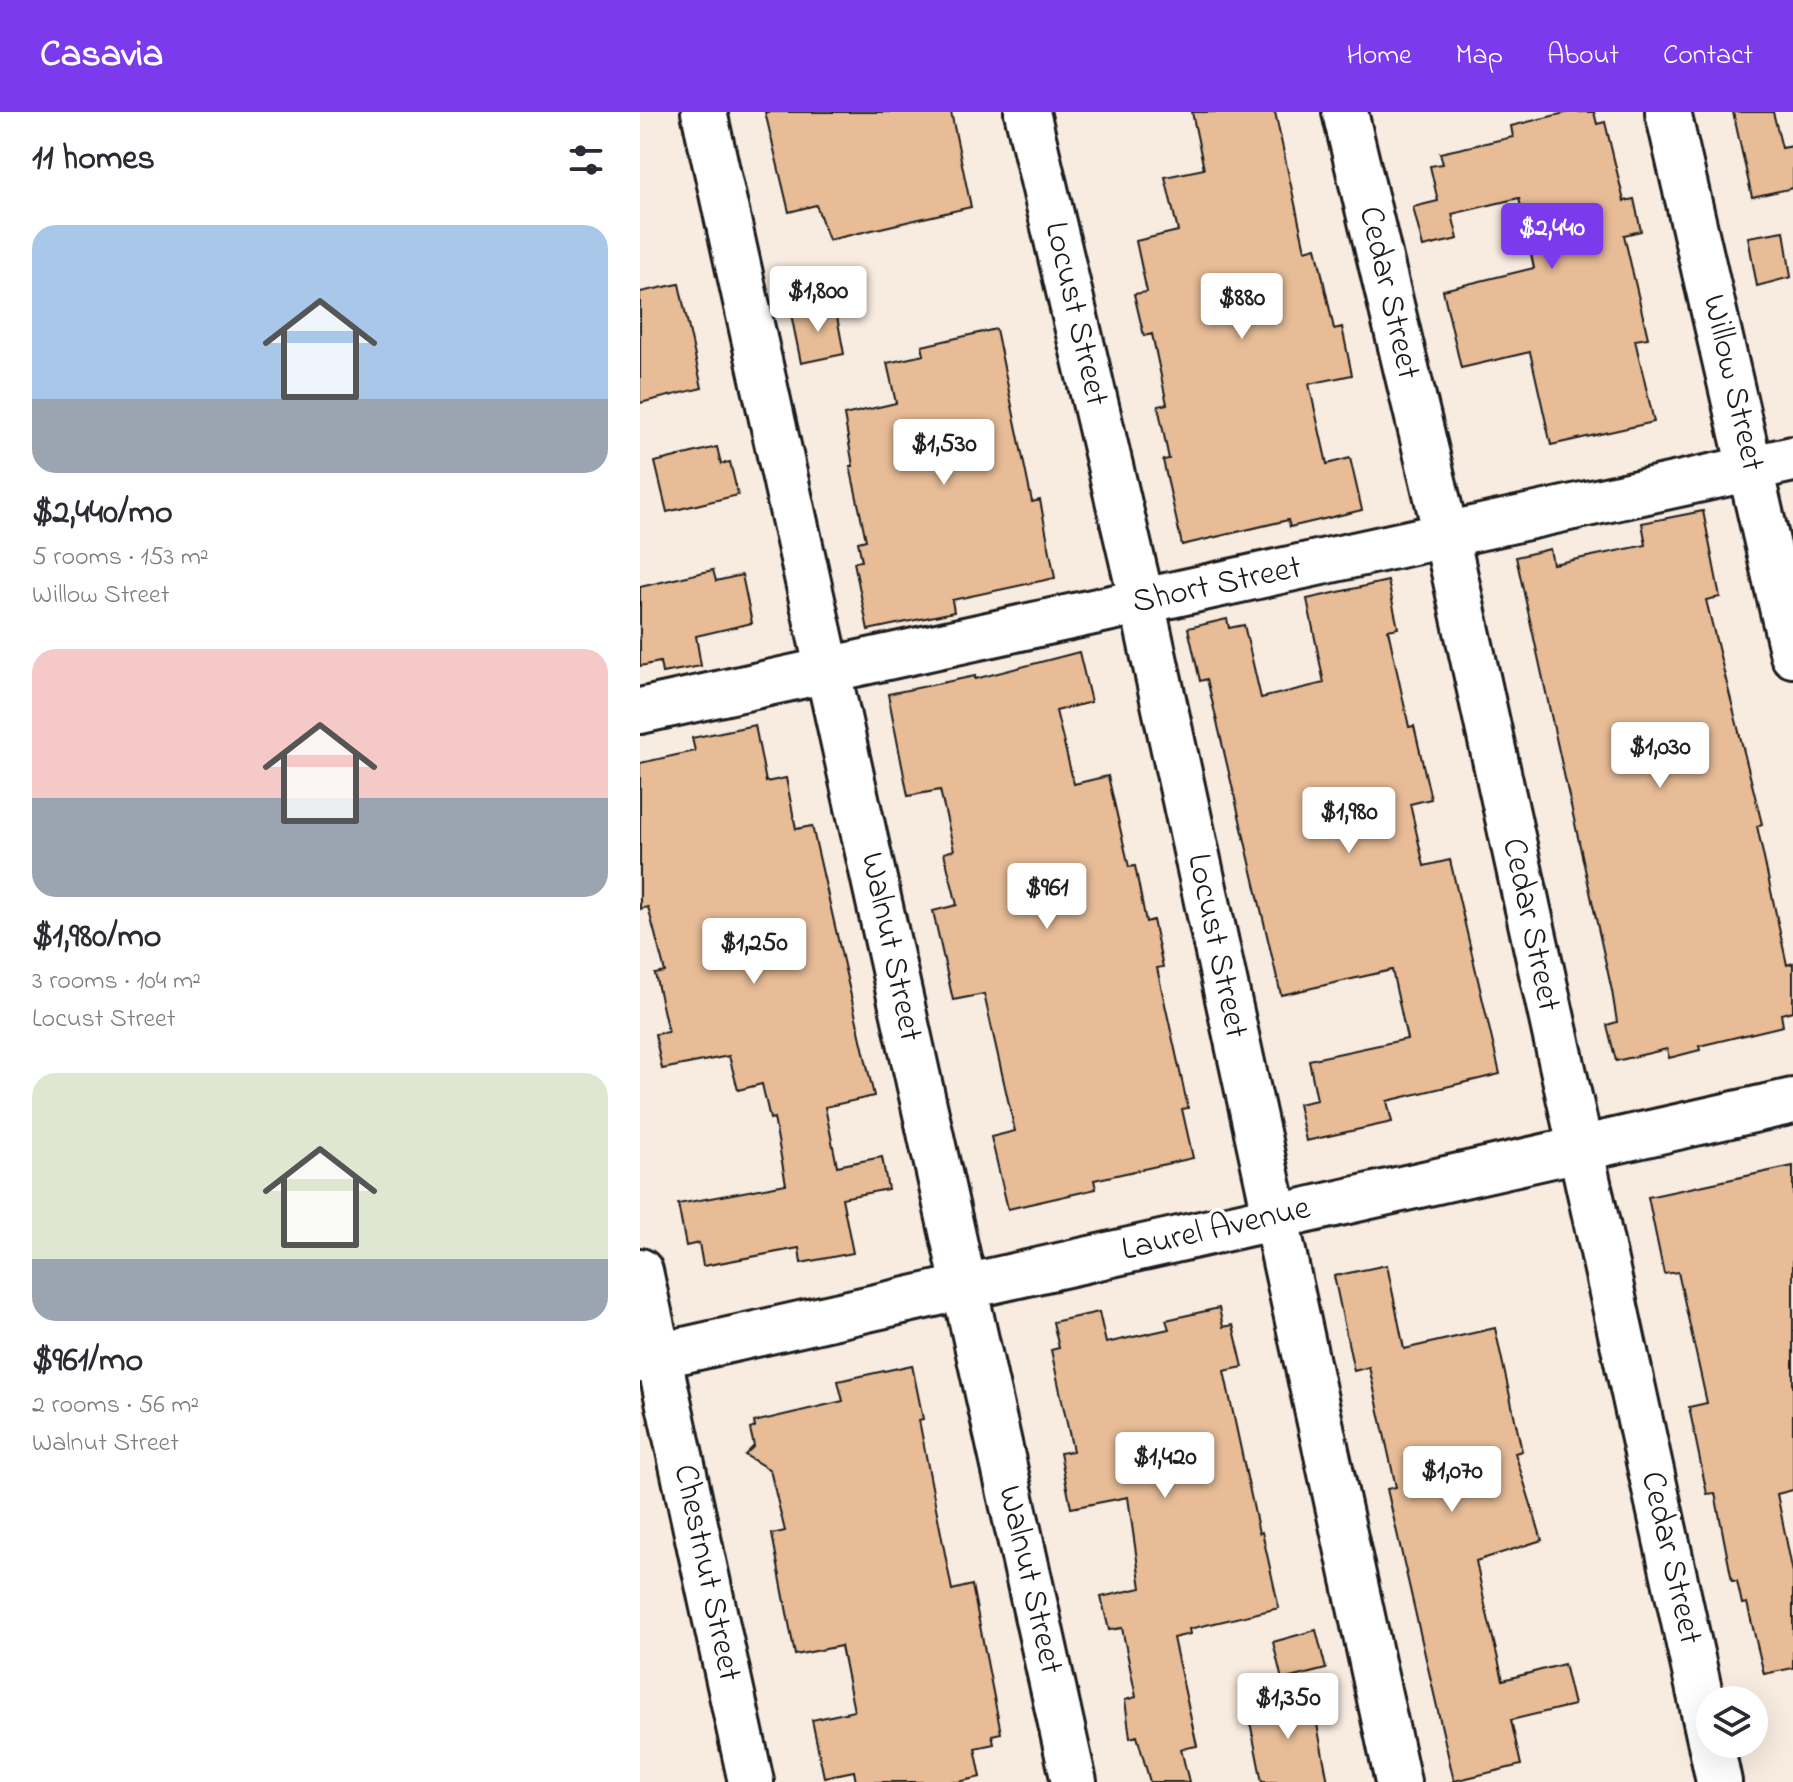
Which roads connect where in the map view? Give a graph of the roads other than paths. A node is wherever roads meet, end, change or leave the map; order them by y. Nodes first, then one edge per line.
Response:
1 (704, 112) edge
2 (1027, 112) edge
3 (1345, 112) edge
4 (1668, 112) edge
5 (1772, 464) edge
6 (1446, 535) junction
7 (1142, 602) junction
8 (1793, 655) edge
9 (830, 671) junction
10 (640, 711) edge
11 (1793, 1101) edge
12 (1578, 1148) junction
13 (1276, 1216) junction
14 (640, 1271) edge
15 (963, 1286) junction
16 (650, 1358) edge
17 (1698, 1686) edge
18 (1714, 1758) edge
19 (751, 1782) edge
20 (1074, 1782) edge
21 (1398, 1782) edge
22 (1719, 1782) edge

1 - 9 street, Walnut Street
2 - 7 street, Locust Street
3 - 6 street, Cedar Street
4 - 5 street, Willow Street
5 - 6 street, Short Street
5 - 8 street, Willow Street
6 - 7 street, Short Street
6 - 12 street, Cedar Street
7 - 9 street, Short Street
7 - 13 street, Locust Street
9 - 10 street, Short Street
9 - 15 street, Walnut Street
11 - 12 street, Laurel Avenue
12 - 13 street, Laurel Avenue
12 - 17 street, Cedar Street
13 - 15 street, Laurel Avenue
13 - 21 street, Locust Street
14 - 16 street, Chestnut Street
15 - 16 street, Laurel Avenue
15 - 20 street, Walnut Street
16 - 19 street, Chestnut Street
18 - 22 street, Cedar Street

